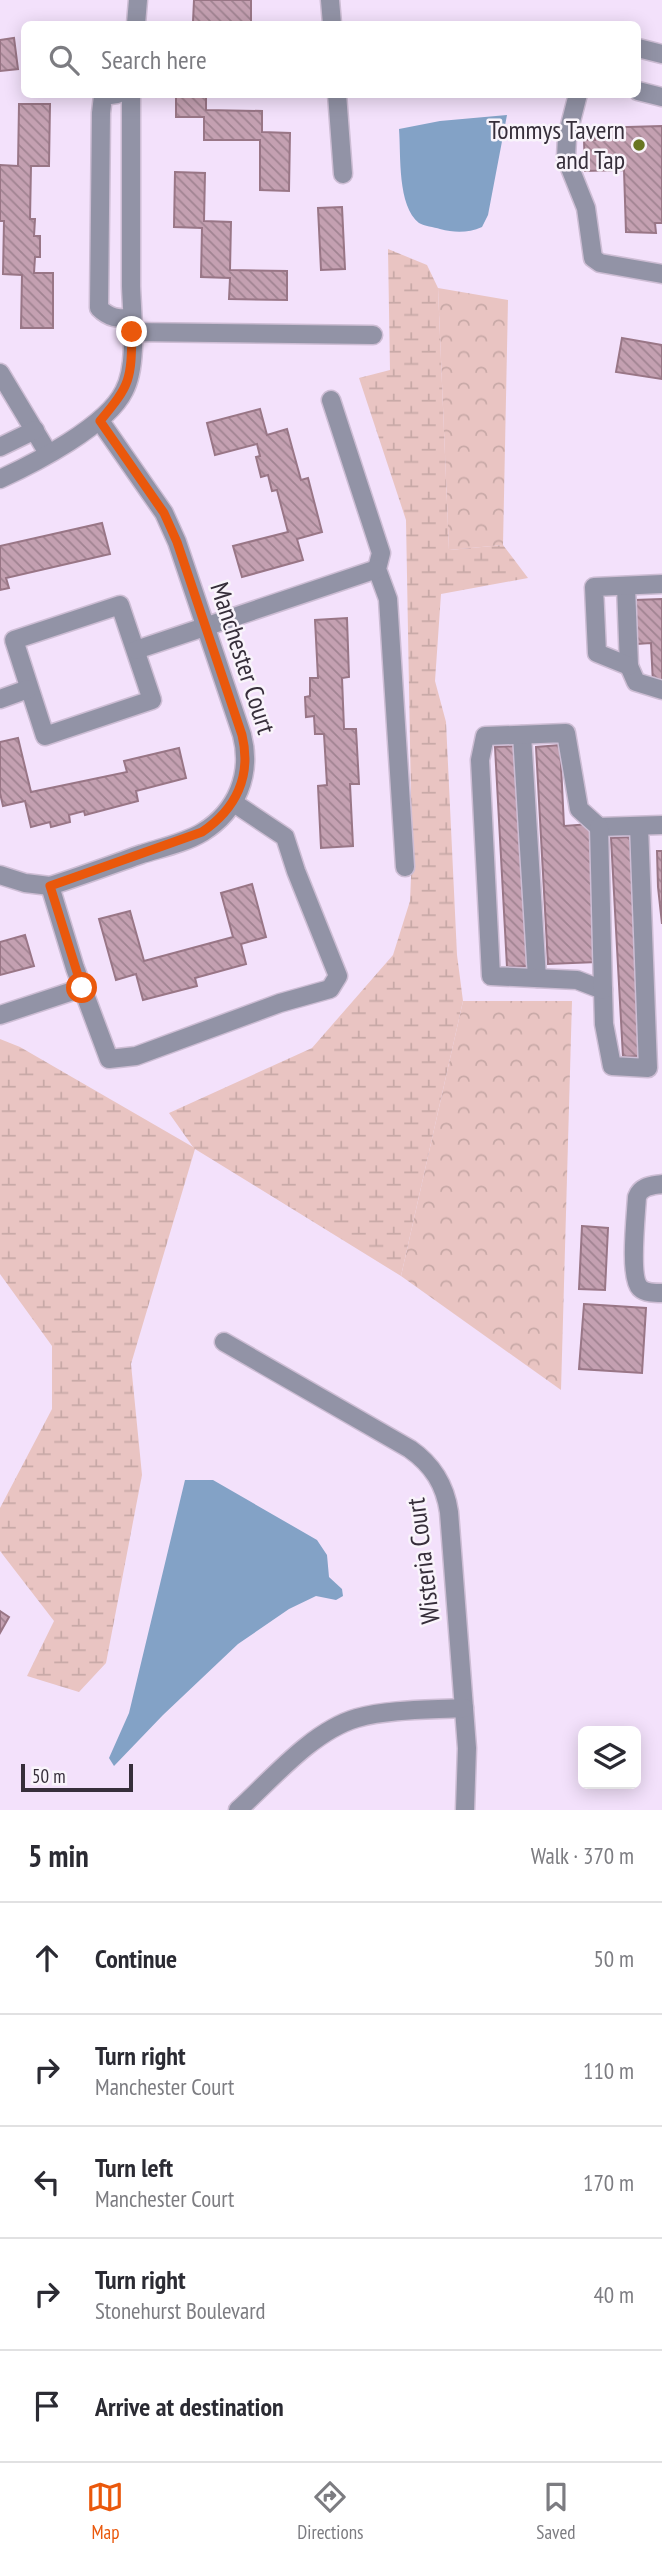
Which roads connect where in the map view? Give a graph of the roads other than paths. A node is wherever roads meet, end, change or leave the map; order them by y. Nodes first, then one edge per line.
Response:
1 (138, 0) edge
2 (330, 0) edge
3 (136, 21) edge
4 (332, 21) edge
5 (641, 49) edge
6 (662, 54) edge
7 (641, 92) edge
8 (662, 97) edge
9 (103, 98) edge
10 (131, 98) edge
11 (337, 98) edge
12 (577, 98) edge
13 (343, 174) dead end
14 (662, 274) edge
15 (132, 325) junction
16 (373, 335) dead end
17 (0, 373) edge
18 (331, 400) dead end
19 (100, 421) junction
20 (35, 430) junction
21 (0, 447) edge
22 (48, 453) junction
23 (0, 479) edge
24 (377, 569) junction
25 (662, 584) edge
26 (626, 586) junction
27 (205, 626) junction
28 (136, 650) junction
29 (631, 671) junction
30 (28, 689) junction
31 (662, 690) edge
32 (0, 699) edge
33 (522, 735) junction
34 (234, 803) junction
35 (662, 825) edge
36 (639, 826) junction
37 (600, 827) junction
38 (405, 867) dead end
39 (0, 875) edge
40 (50, 886) junction
41 (537, 978) junction
42 (82, 988) junction
43 (603, 990) junction
44 (0, 1015) edge
45 (662, 1184) edge
46 (662, 1293) edge
47 (224, 1342) dead end
48 (464, 1708) junction
49 (238, 1810) edge
50 (464, 1810) edge

1 - 3 street
2 - 4 street
5 - 6 street
7 - 8 street
9 - 15 street
10 - 15 street
11 - 13 street
12 - 14 street
15 - 16 street
15 - 19 street
17 - 20 street
18 - 24 street
19 - 22 street
19 - 27 street, Manchester Court
20 - 21 street
20 - 22 street
22 - 23 street
24 - 27 street
24 - 38 street
25 - 26 street
26 - 29 street
26 - 29 street
27 - 28 street
27 - 34 street, Manchester Court
28 - 30 street
28 - 30 street
29 - 31 street
30 - 32 street
33 - 37 street
33 - 41 street
33 - 41 street
34 - 40 street, Manchester Court
34 - 42 street
35 - 36 street
36 - 37 street
36 - 43 street
37 - 43 street
39 - 40 street, Manchester Court
40 - 42 street
41 - 43 street
42 - 44 street
45 - 46 street
47 - 48 street, Wisteria Court
48 - 49 street
48 - 50 street, Wisteria Court

